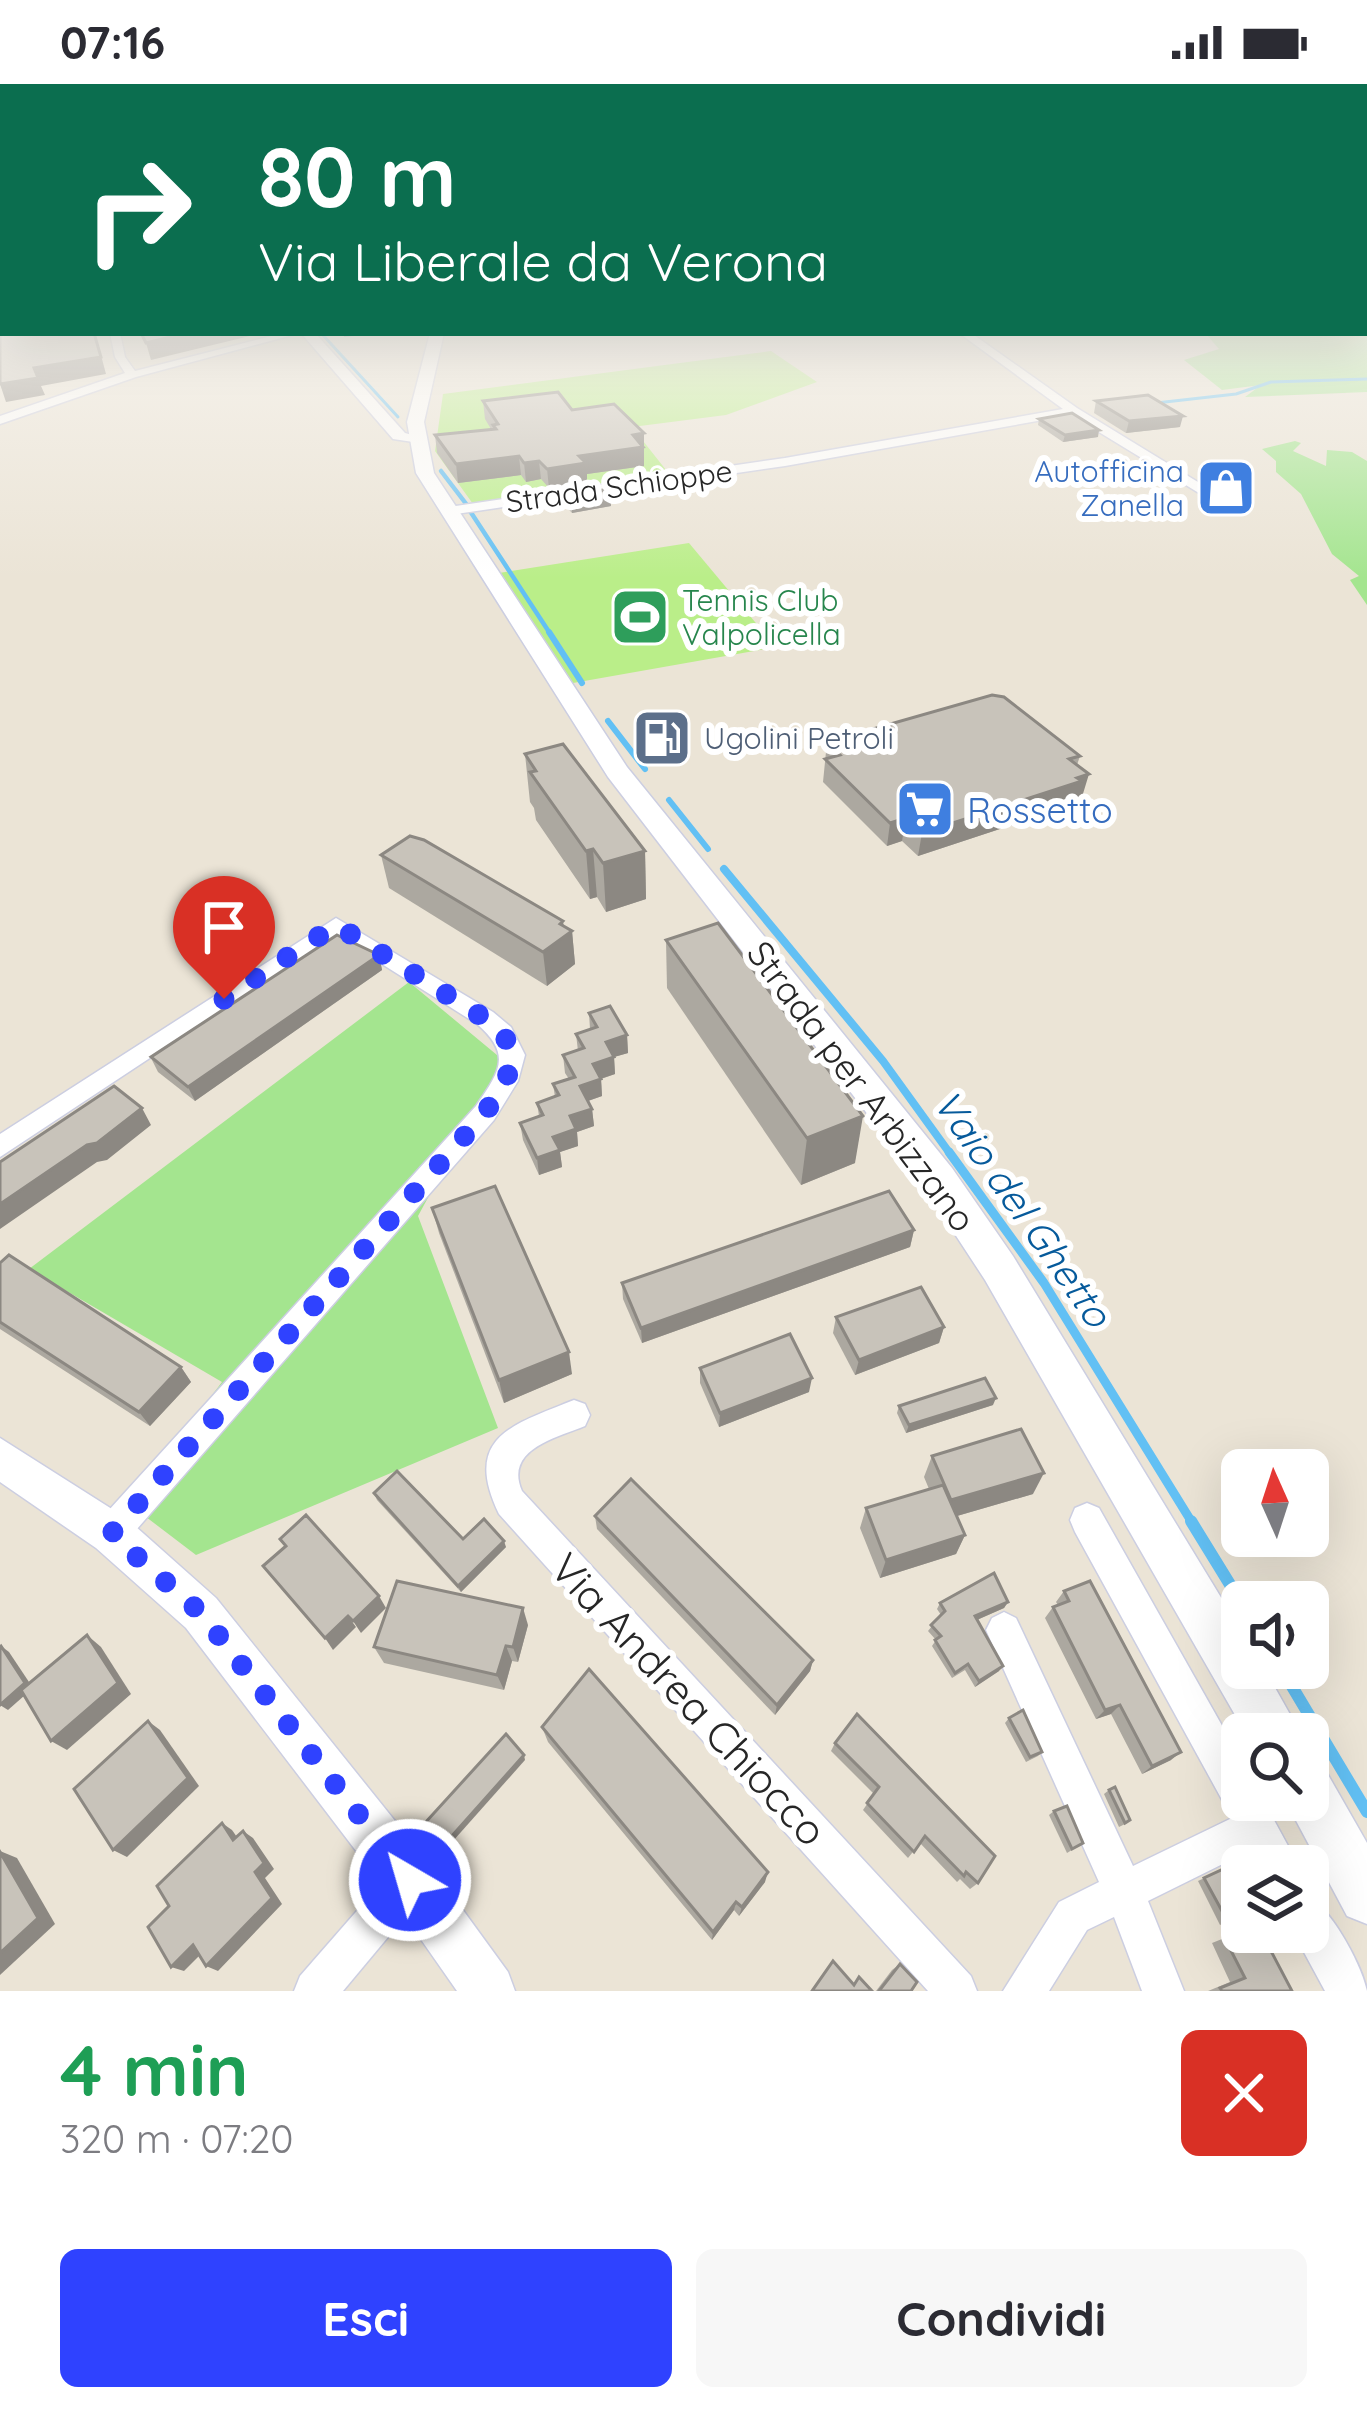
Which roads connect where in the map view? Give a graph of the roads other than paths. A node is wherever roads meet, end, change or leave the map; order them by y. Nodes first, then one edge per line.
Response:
1 (59, 400) edge
2 (367, 400) edge
3 (425, 400) edge
4 (1058, 400) edge
5 (1073, 411) junction
6 (0, 420) edge
7 (416, 450) junction
8 (1216, 498) dead end
9 (449, 511) junction
10 (0, 1147) edge
11 (574, 1414) dead end
12 (0, 1458) edge
13 (1087, 1520) dead end
14 (111, 1534) junction
15 (1004, 1630) dead end
16 (1263, 1713) edge
17 (1221, 1761) edge
18 (1228, 1821) edge
19 (1324, 1821) edge
20 (410, 1880) junction
21 (1124, 1891) junction
22 (1367, 1896) edge
23 (1327, 1953) edge
24 (315, 1991) edge
25 (489, 1991) edge
26 (956, 1991) edge
27 (1024, 1991) edge
28 (1163, 1991) edge
29 (1348, 1991) edge

1 - 6 street
2 - 7 street
3 - 7 main road
4 - 5 street
5 - 8 street
5 - 9 street, Strada Schioppe
7 - 9 main road, Strada per Arbizzano
9 - 16 main road, Strada per Arbizzano
10 - 14 street
11 - 26 street, Via Andrea Chiocco
12 - 14 street
13 - 17 street
14 - 20 street
15 - 21 street
18 - 21 street
19 - 22 main road
20 - 24 street
20 - 25 street
21 - 27 street
21 - 28 street
23 - 29 street

